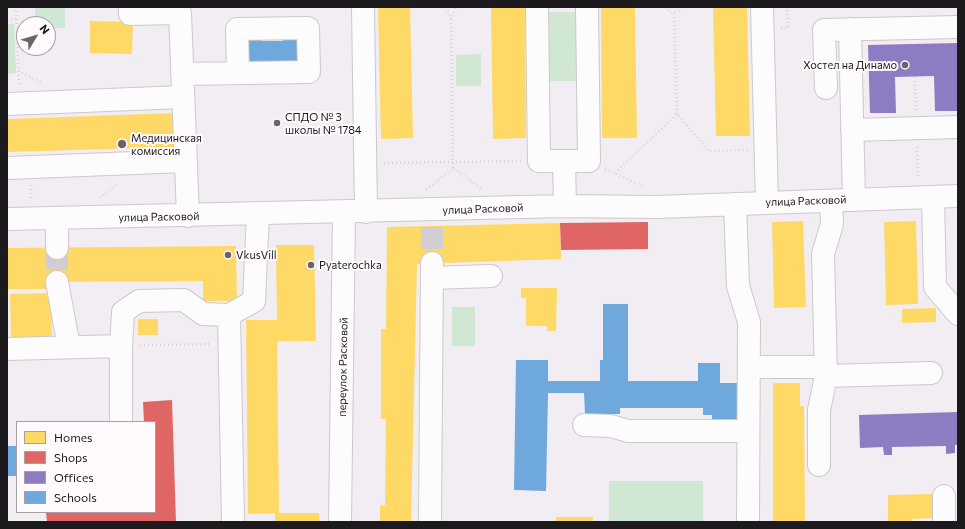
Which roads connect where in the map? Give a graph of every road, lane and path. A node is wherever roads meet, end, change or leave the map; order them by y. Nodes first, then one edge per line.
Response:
1 (130, 7) edge
2 (363, 7) edge
3 (446, 7) edge
4 (456, 7) edge
5 (665, 7) edge
6 (682, 7) edge
7 (762, 7) edge
8 (587, 13) edge
9 (674, 13) junction
10 (537, 14) edge
11 (16, 19) joint
12 (451, 19) junction
13 (7, 20) edge
14 (958, 27) edge
15 (850, 29) junction
16 (538, 69) junction
17 (588, 69) junction
18 (238, 73) dead end
19 (182, 74) junction
20 (826, 88) dead end
21 (183, 97) junction
22 (13, 103) edge
23 (677, 114) junction
24 (958, 127) edge
25 (852, 130) junction
26 (766, 149) junction
27 (186, 161) junction
28 (539, 161) junction
29 (564, 161) junction
30 (589, 161) junction
31 (453, 162) junction
32 (365, 163) junction
33 (7, 168) edge
34 (453, 168) junction
35 (614, 173) junction
36 (644, 188) dead end
37 (486, 192) dead end
38 (958, 196) edge
39 (933, 197) junction
40 (854, 200) junction
41 (831, 201) junction
42 (768, 203) junction
43 (735, 204) junction
44 (565, 206) junction
45 (428, 210) junction
46 (366, 212) junction
47 (344, 213) junction
48 (258, 214) junction
49 (188, 216) junction
50 (57, 218) junction
51 (7, 219) edge
52 (57, 248) tunnel mouth
53 (491, 276) dead end
54 (57, 282) tunnel mouth
55 (958, 314) edge
56 (229, 315) junction
57 (230, 343) junction
58 (122, 346) junction
59 (69, 347) junction
60 (7, 349) edge
61 (749, 368) junction
62 (826, 372) junction
63 (931, 373) dead end
64 (121, 421) edge
65 (584, 426) dead end
66 (748, 431) junction
67 (819, 465) dead end
68 (944, 496) dead end
69 (233, 522) edge
70 (340, 522) edge
71 (430, 522) edge
72 (748, 522) edge
73 (944, 522) edge

1 - 19 street
2 - 32 street
3 - 12 path
4 - 12 path
5 - 9 path
6 - 9 path
7 - 26 street
8 - 10 path
8 - 17 street
9 - 23 path
10 - 16 street
11 - 13 path
11 - 22 path
12 - 31 path
14 - 15 street
15 - 20 street
15 - 25 street
16 - 17 path
16 - 28 street
17 - 30 street
18 - 19 street
19 - 21 street
21 - 22 street
21 - 27 street
23 - 26 path
23 - 35 path
24 - 25 street
25 - 40 street
26 - 42 street
27 - 33 street
27 - 49 street
28 - 29 street
28 - 31 path
29 - 30 street
29 - 44 street
30 - 35 path
31 - 32 path
31 - 34 path
32 - 46 street
34 - 37 path
34 - 45 path
35 - 36 path
38 - 39 street, улица Расковой
39 - 40 street, улица Расковой
39 - 55 street
40 - 41 street, улица Расковой
41 - 42 street, улица Расковой
41 - 62 street
42 - 43 street, улица Расковой
43 - 44 street, улица Расковой
43 - 61 street
44 - 45 street, улица Расковой
45 - 46 street, улица Расковой
46 - 47 street, улица Расковой
47 - 48 street, улица Расковой
47 - 70 street, переулок Расковой
48 - 49 street, улица Расковой
48 - 56 street
49 - 50 street, улица Расковой
50 - 51 street, улица Расковой
50 - 52 street
53 - 71 street
54 - 59 street
56 - 57 street
56 - 58 street
57 - 58 path
57 - 69 street
58 - 59 street
58 - 64 street
59 - 60 street
61 - 62 street
61 - 66 street
62 - 63 street
62 - 67 street
65 - 66 street
66 - 72 street
68 - 73 street

